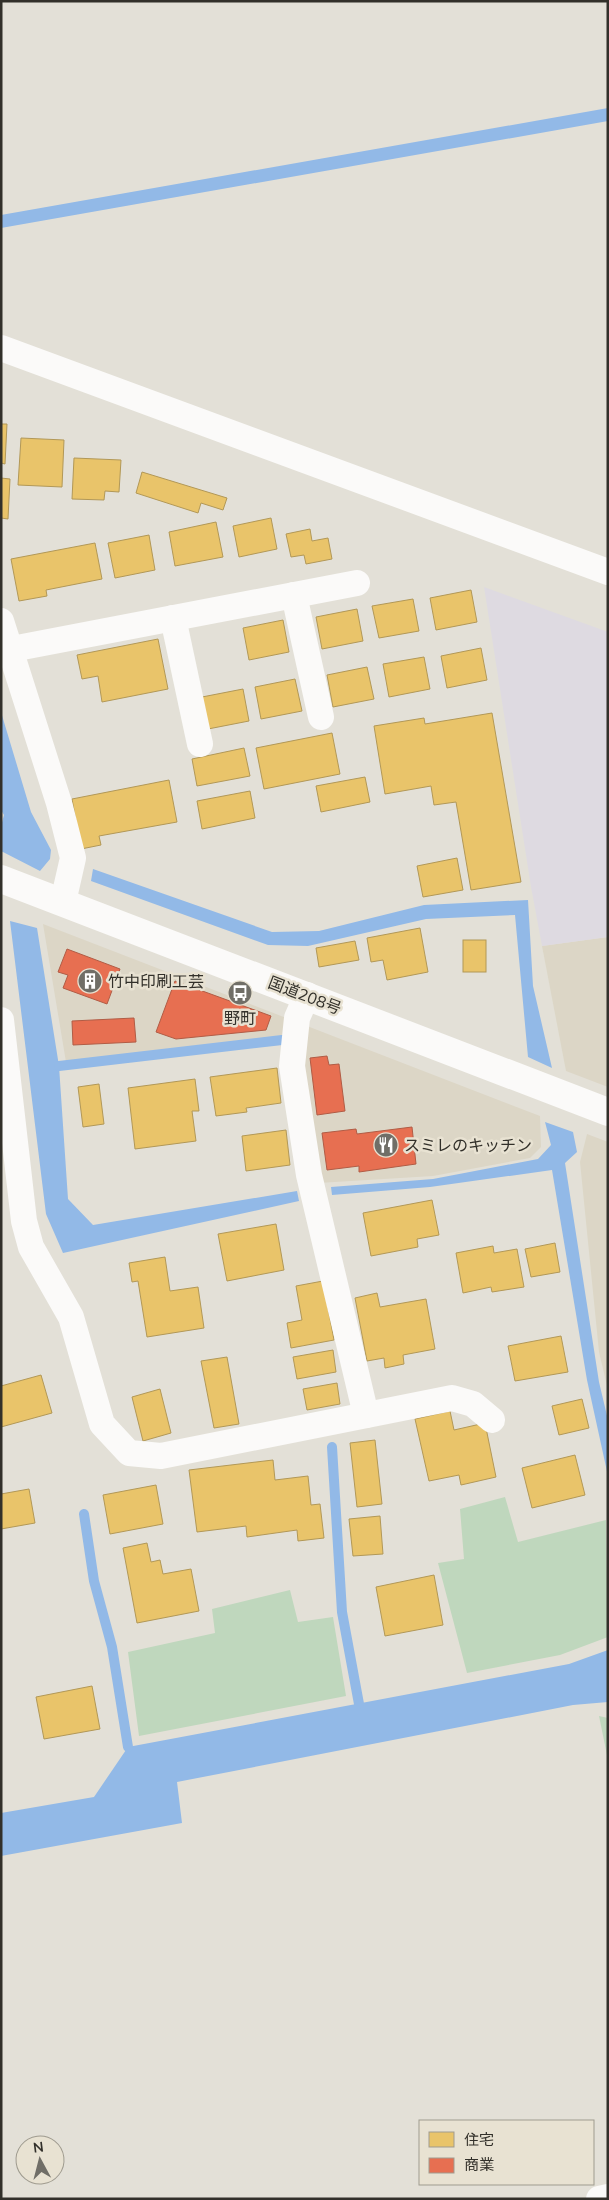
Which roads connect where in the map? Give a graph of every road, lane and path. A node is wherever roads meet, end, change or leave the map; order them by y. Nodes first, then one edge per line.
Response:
1 (1, 348) edge
2 (608, 572) edge
3 (357, 583) dead end
4 (294, 595) junction
5 (174, 618) junction
6 (1, 621) edge
7 (12, 649) junction
8 (321, 717) dead end
9 (200, 744) dead end
10 (1, 878) edge
11 (64, 902) junction
12 (307, 995) junction
13 (1, 1020) edge
14 (608, 1112) edge
15 (12, 1223) edge
16 (366, 1415) junction
17 (492, 1420) dead end
18 (608, 2197) edge
19 (599, 2199) edge

1 - 2 street
3 - 4 street
4 - 5 street
4 - 8 street
5 - 7 street
5 - 9 street
6 - 7 street
7 - 11 street
10 - 11 highway, 国道208号
11 - 12 highway, 国道208号
12 - 14 highway, 国道208号
12 - 16 street
13 - 15 street
15 - 16 street
16 - 17 street
18 - 19 street

